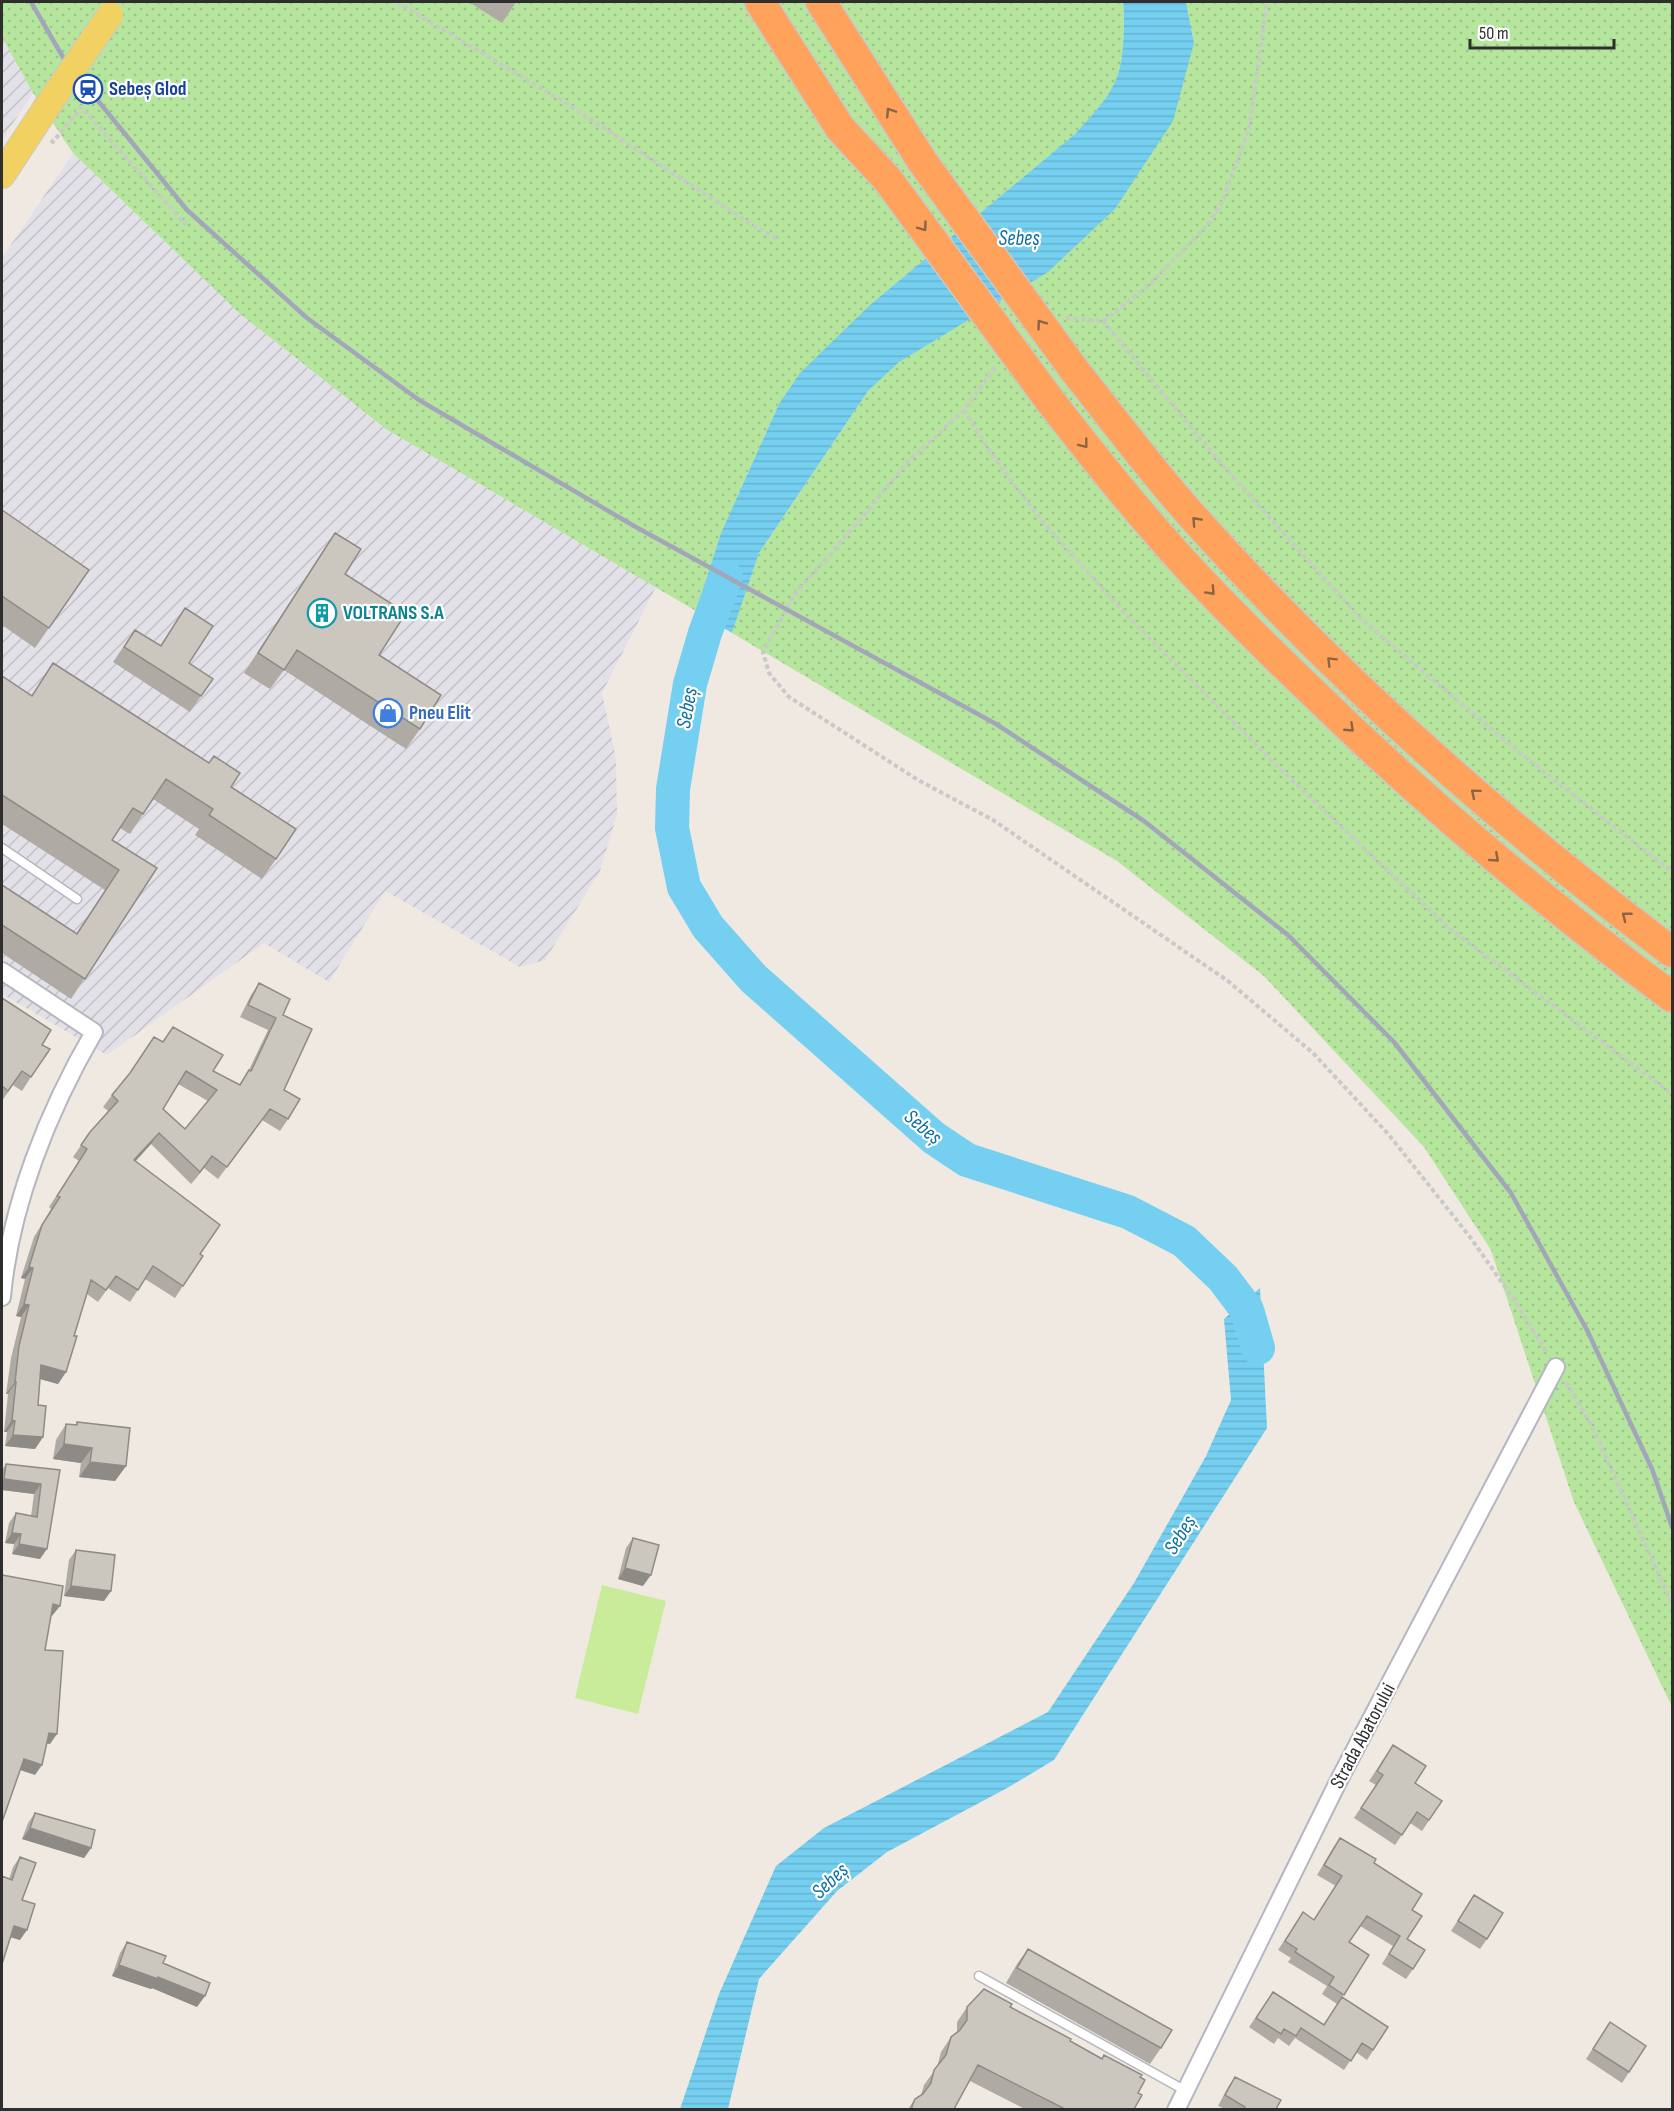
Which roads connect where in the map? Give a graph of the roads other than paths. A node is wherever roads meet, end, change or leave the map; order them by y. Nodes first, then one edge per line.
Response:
1 (760, 2) edge
2 (779, 2) edge
3 (821, 2) edge
4 (114, 8) edge
5 (2, 175) edge
6 (888, 180) junction
7 (2, 848) edge
8 (77, 899) dead end
9 (1672, 952) edge
10 (2, 971) edge
11 (1672, 997) edge
12 (2, 1297) edge
13 (1556, 1367) road end
14 (979, 1976) dead end
15 (1186, 2091) junction
16 (1176, 2109) edge

1 - 6 highway
2 - 6 highway
9 -> 3 highway, bridge
4 - 5 main road, bridge
6 -> 11 highway, bridge
7 - 8 lane
10 - 12 street
13 - 15 street, Strada Abatorului
14 - 15 lane
15 - 16 street, Strada Abatorului

